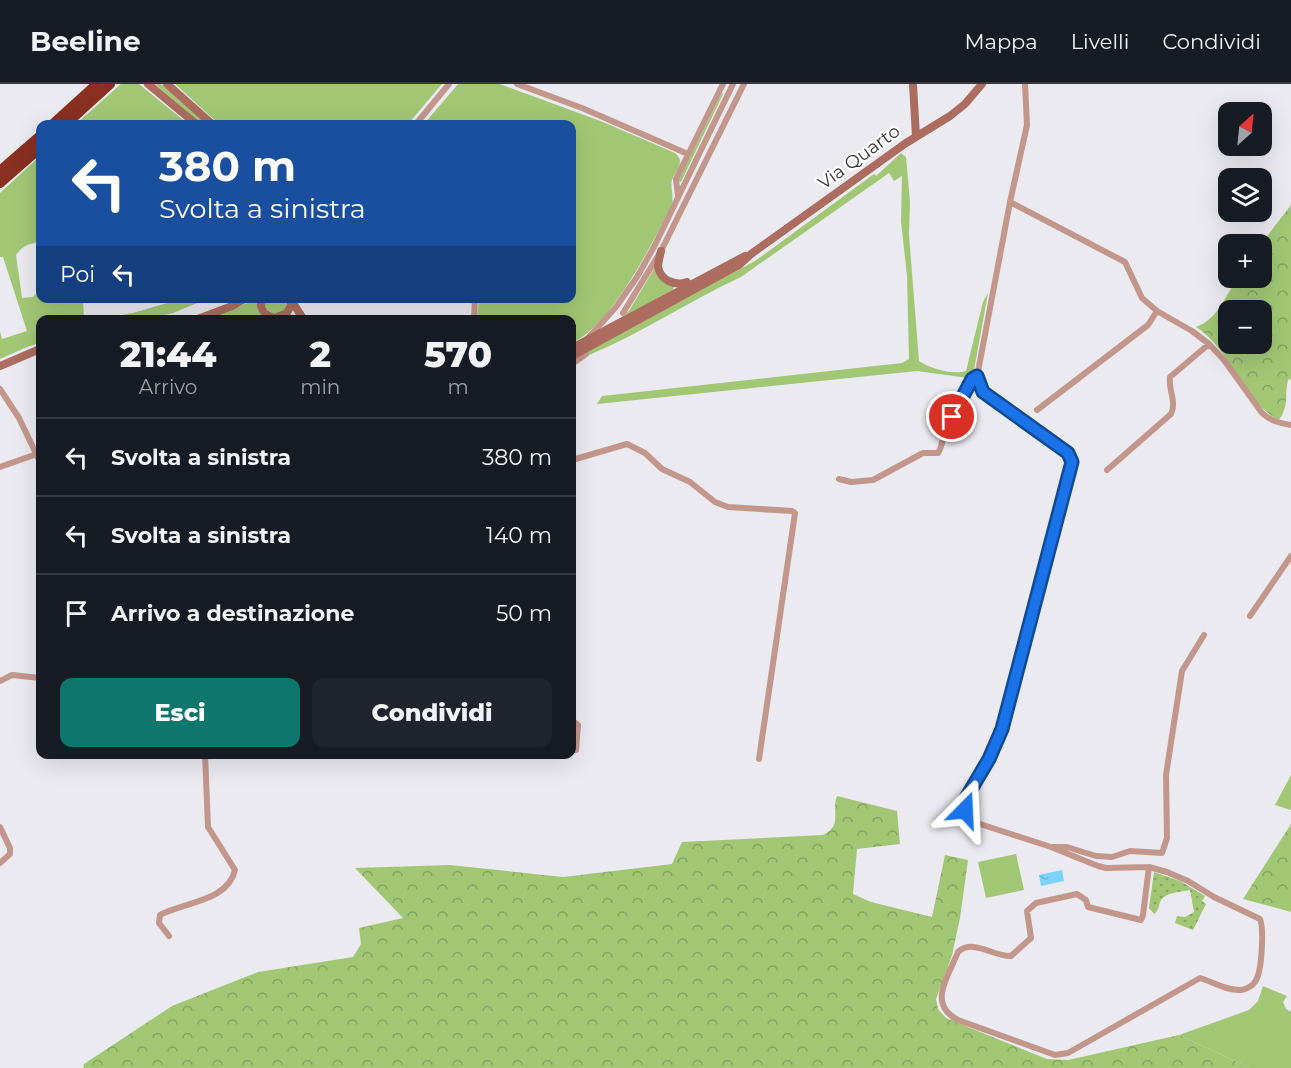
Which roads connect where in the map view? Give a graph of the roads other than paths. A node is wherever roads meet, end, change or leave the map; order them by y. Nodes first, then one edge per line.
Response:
1 (97, 84) edge
2 (110, 84) edge
3 (148, 84) edge
4 (166, 84) edge
5 (449, 84) edge
6 (517, 84) edge
7 (723, 84) edge
8 (744, 84) edge
9 (913, 84) edge
10 (982, 84) edge
11 (1025, 84) edge
12 (732, 86) edge
13 (740, 92) junction
14 (57, 120) edge
15 (70, 120) edge
16 (191, 120) edge
17 (207, 120) edge
18 (419, 120) edge
19 (916, 136) junction
20 (36, 140) edge
21 (36, 152) edge
22 (688, 154) junction
23 (0, 171) edge
24 (0, 183) edge
25 (678, 197) junction
26 (1010, 202) junction
27 (661, 251) junction
28 (751, 254) junction
29 (694, 282) junction
30 (235, 303) edge
31 (1157, 311) junction
32 (623, 313) dead end
33 (210, 315) edge
34 (588, 338) junction
35 (1209, 344) junction
36 (576, 346) edge
37 (36, 352) edge
38 (576, 354) edge
39 (586, 354) dead end
40 (576, 361) edge
41 (0, 366) edge
42 (977, 376) junction
43 (0, 389) edge
44 (1037, 410) dead end
45 (1291, 425) edge
46 (36, 452) edge
47 (36, 454) edge
48 (576, 459) edge
49 (0, 467) edge
50 (1107, 470) dead end
51 (839, 479) dead end
52 (1291, 556) edge
53 (1250, 616) dead end
54 (1204, 635) dead end
55 (36, 678) edge
56 (0, 681) edge
57 (576, 723) edge
58 (576, 750) dead end
59 (205, 759) edge
60 (759, 759) dead end
61 (0, 827) edge
62 (1051, 847) junction
63 (0, 863) edge
64 (1149, 867) junction
65 (169, 936) dead end

1 - 14 highway
2 - 15 highway
3 - 16 street
4 - 17 street
5 - 18 street
6 - 22 street
7 - 12 street
7 - 22 street
8 - 13 street
9 - 19 street
10 - 19 street, Via Quarto
11 - 26 street
12 - 13 street
12 - 25 street
13 - 27 street
19 - 28 street, Via Quarto
20 - 23 highway
21 - 24 highway
22 - 25 street
25 - 34 street
26 - 31 street
26 - 42 street
27 - 29 street
27 - 32 street
28 - 29 street, Via Quarto
28 - 38 street, Via Quarto
29 - 34 street, Via Quarto
30 - 33 street
31 - 35 street
31 - 44 street
34 - 36 street, Via Quarto
35 - 45 street
35 - 50 street
37 - 41 street
39 - 40 street
42 - 51 street
42 - 62 street
43 - 46 street
47 - 49 street
48 - 60 street
52 - 53 street
54 - 62 street
55 - 56 street
57 - 58 street
59 - 65 street
61 - 63 street
62 - 64 street
64 - 64 street

